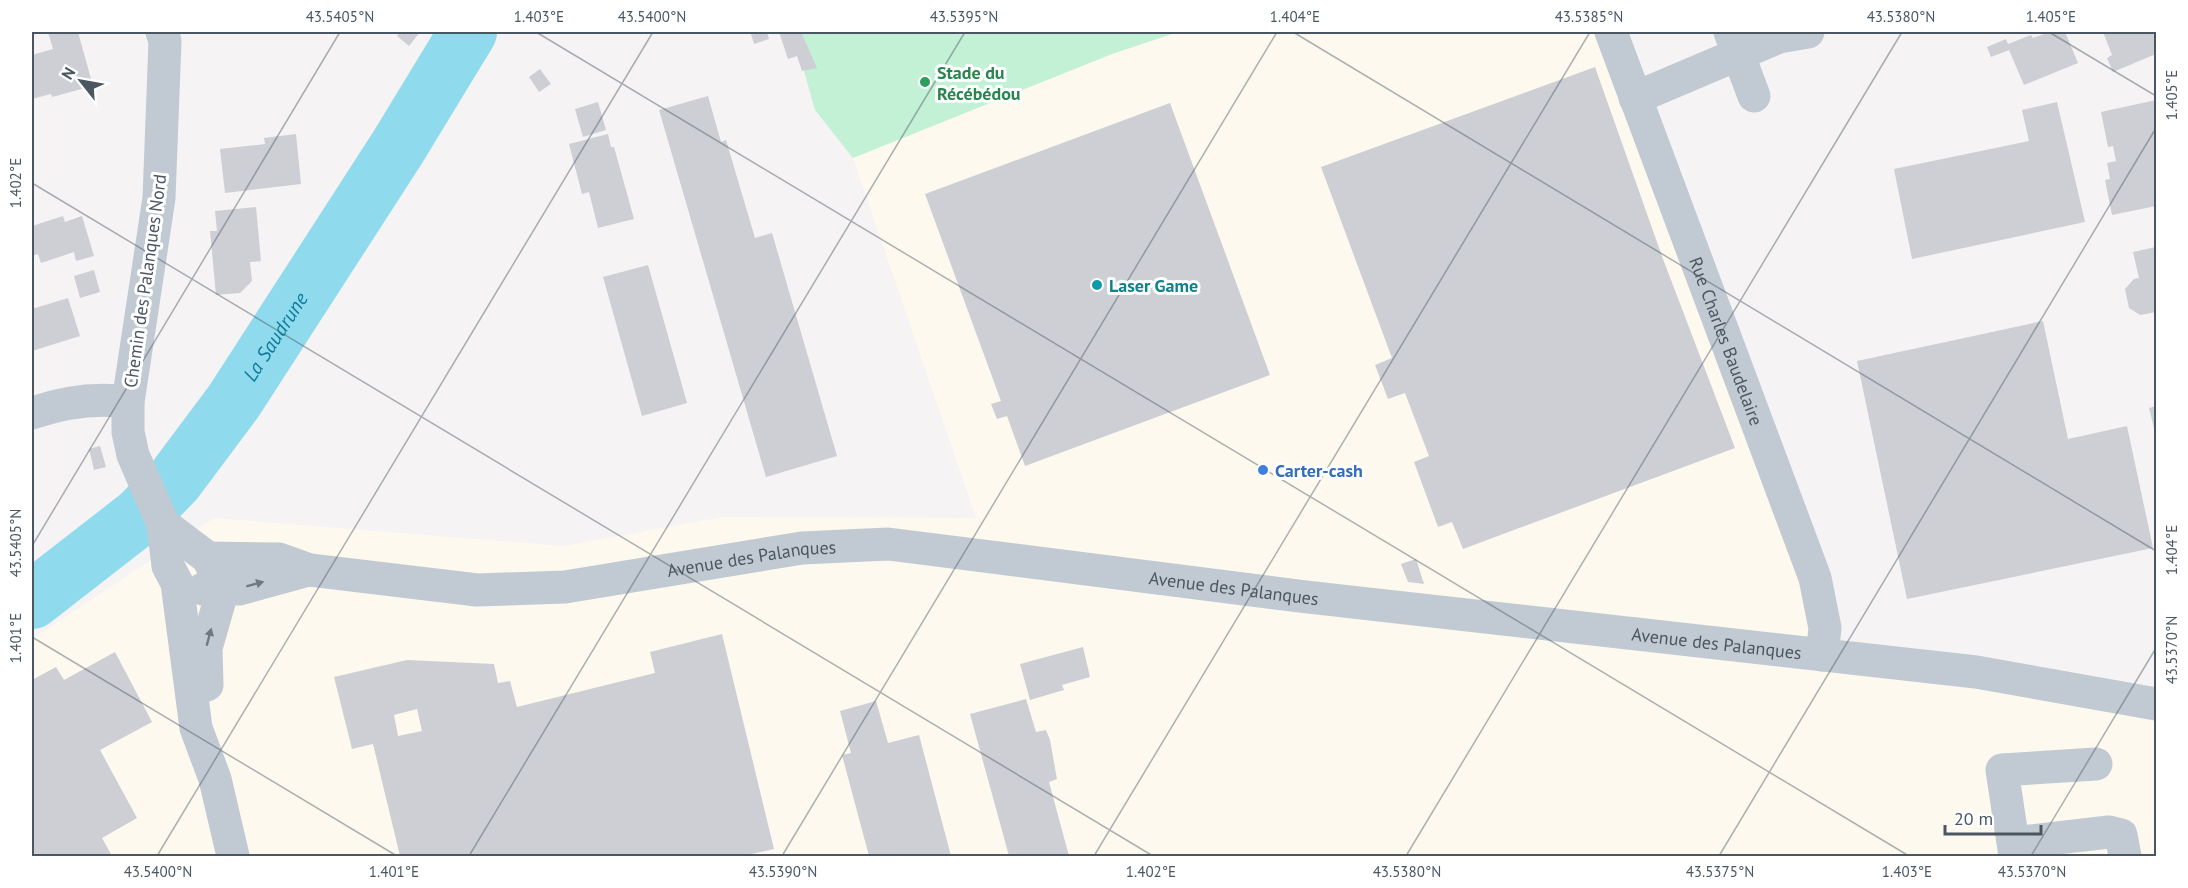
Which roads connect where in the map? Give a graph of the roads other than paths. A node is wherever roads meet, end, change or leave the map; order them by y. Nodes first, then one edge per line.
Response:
1 (162, 32) edge
2 (1611, 32) edge
3 (1808, 32) edge
4 (1734, 43) edge
5 (1754, 96) dead end
6 (1635, 98) junction
7 (128, 402) junction
8 (32, 413) edge
9 (163, 524) junction
10 (208, 558) junction
11 (310, 570) junction
12 (177, 583) junction
13 (223, 589) junction
14 (1822, 655) junction
15 (2157, 704) edge
16 (2096, 764) dead end
17 (215, 779) junction
18 (2014, 850) edge
19 (233, 856) edge
20 (2125, 856) edge

1 - 7 street, Chemin des Palanques Nord
2 - 6 street, Rue Charles Baudelaire
3 - 4 street
4 - 5 street
4 - 6 street
6 - 14 street, Rue Charles Baudelaire
7 - 8 street
7 - 9 street, Chemin des Palanques Nord
9 - 10 street, Chemin des Palanques Nord
9 - 12 street, Chemin des Palanques Nord
10 - 11 street, Avenue des Palanques
10 - 13 street
13 -> 11 street, Avenue des Palanques
11 - 14 street, Avenue des Palanques
12 - 13 street, Avenue des Palanques
12 - 17 street, Chemin des Palanques Nord
17 -> 13 street
14 - 15 street, Avenue des Palanques
16 - 18 street
17 - 19 street
18 - 20 street

